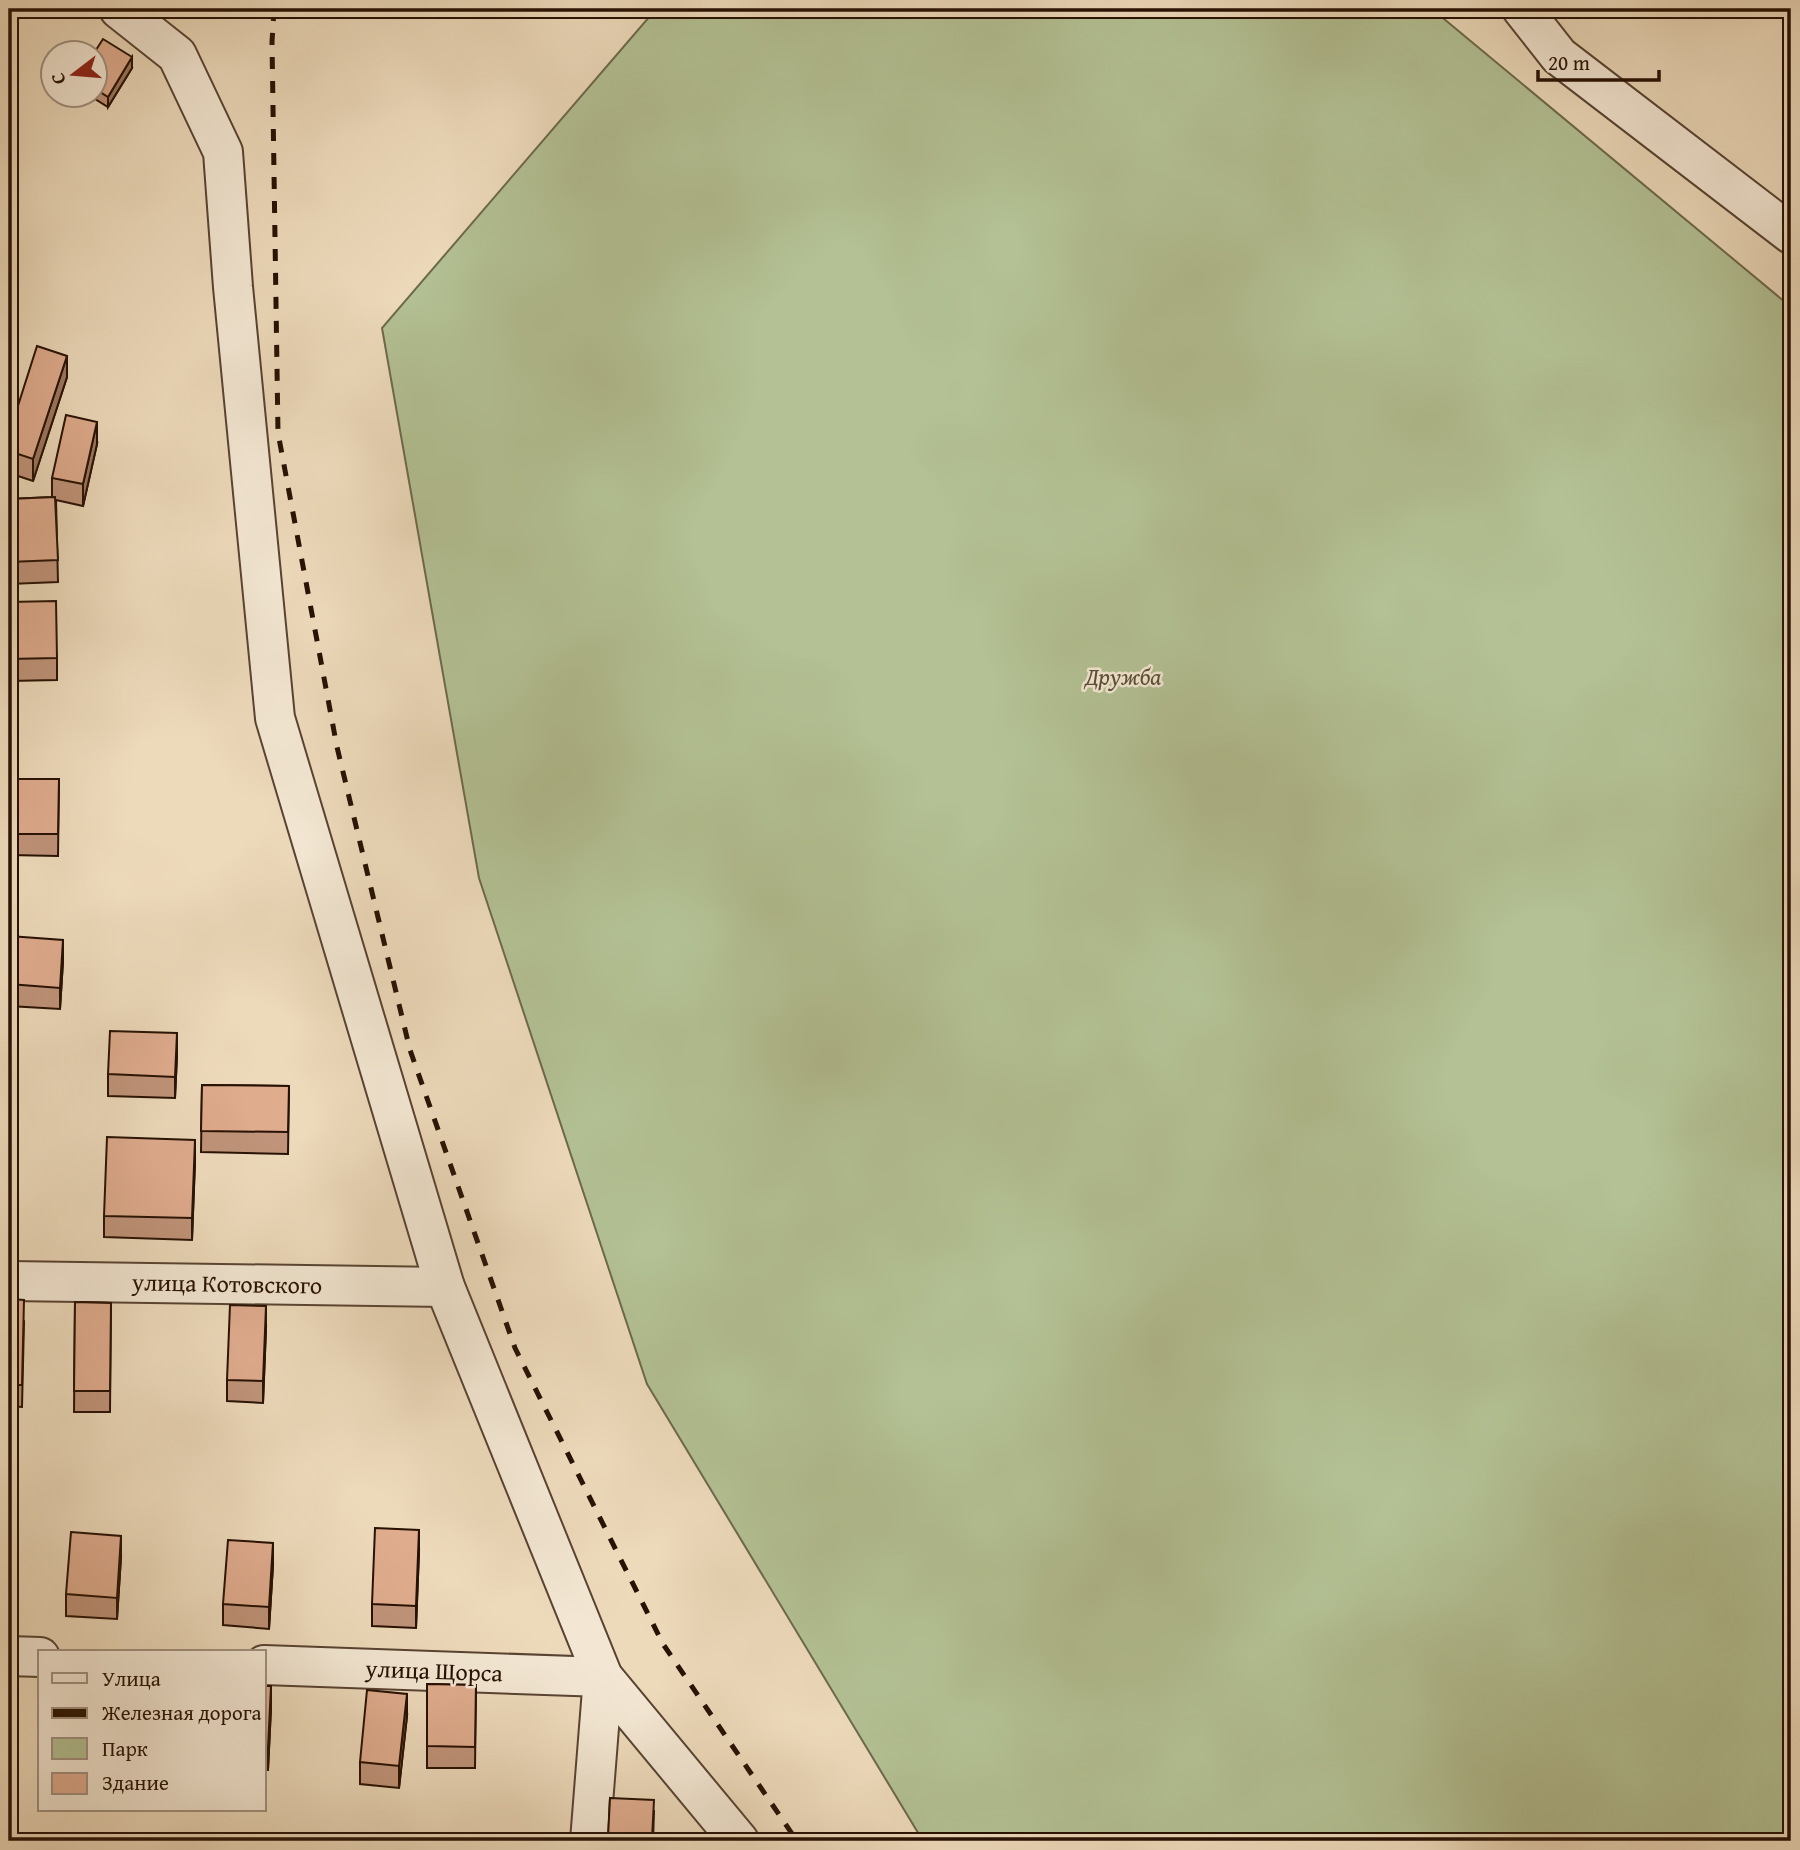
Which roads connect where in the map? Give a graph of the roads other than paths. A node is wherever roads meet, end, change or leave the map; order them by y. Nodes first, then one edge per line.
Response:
1 (118, 9) edge
2 (1522, 9) edge
3 (1791, 234) edge
4 (9, 1281) edge
5 (445, 1287) junction
6 (9, 1656) edge
7 (38, 1657) edge
8 (266, 1665) edge
9 (603, 1677) junction
10 (590, 1841) edge
11 (739, 1841) edge

1 - 5 street
2 - 3 street
4 - 5 street, улица Котовского
5 - 9 street
6 - 7 street
8 - 9 street, улица Щорса
9 - 10 street
9 - 11 street

